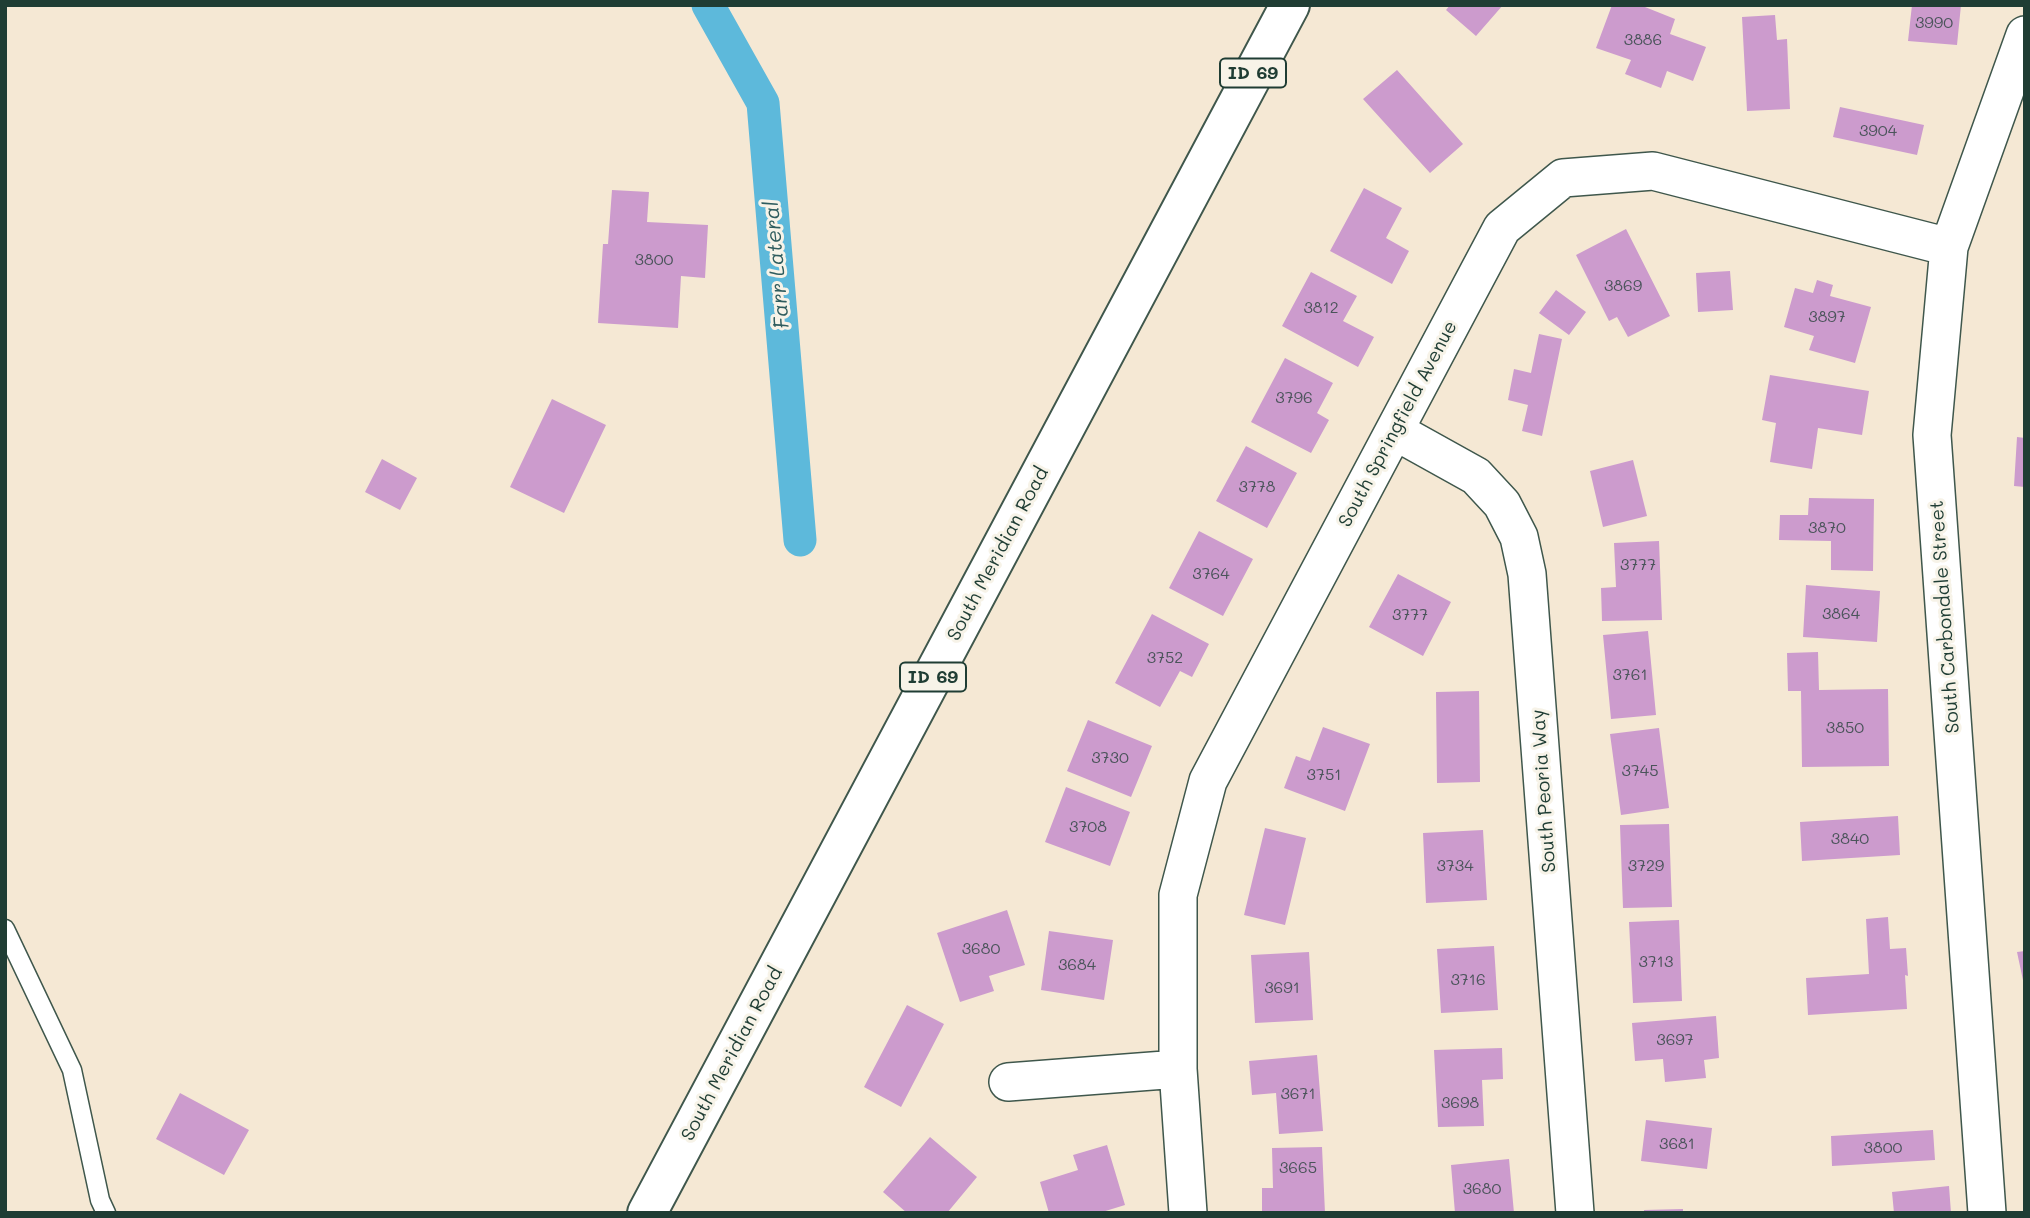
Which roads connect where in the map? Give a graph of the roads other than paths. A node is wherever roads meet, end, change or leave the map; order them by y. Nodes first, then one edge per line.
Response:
1 (1290, 5) edge
2 (2025, 35) edge
3 (1949, 247) junction
4 (1395, 431) junction
5 (5, 929) edge
6 (1178, 1069) junction
7 (1008, 1082) dead end
8 (107, 1213) edge
9 (647, 1213) edge
10 (1188, 1213) edge
11 (1575, 1213) edge
12 (1987, 1213) edge

1 - 9 main road, South Meridian Road / ID 69
2 - 3 street, South Carbondale Street
3 - 4 street, South Springfield Avenue
3 - 12 street, South Carbondale Street
4 - 6 street, South Springfield Avenue
4 - 11 street, South Peoria Way
5 - 8 lane
6 - 7 street
6 - 10 street, South Springfield Avenue

